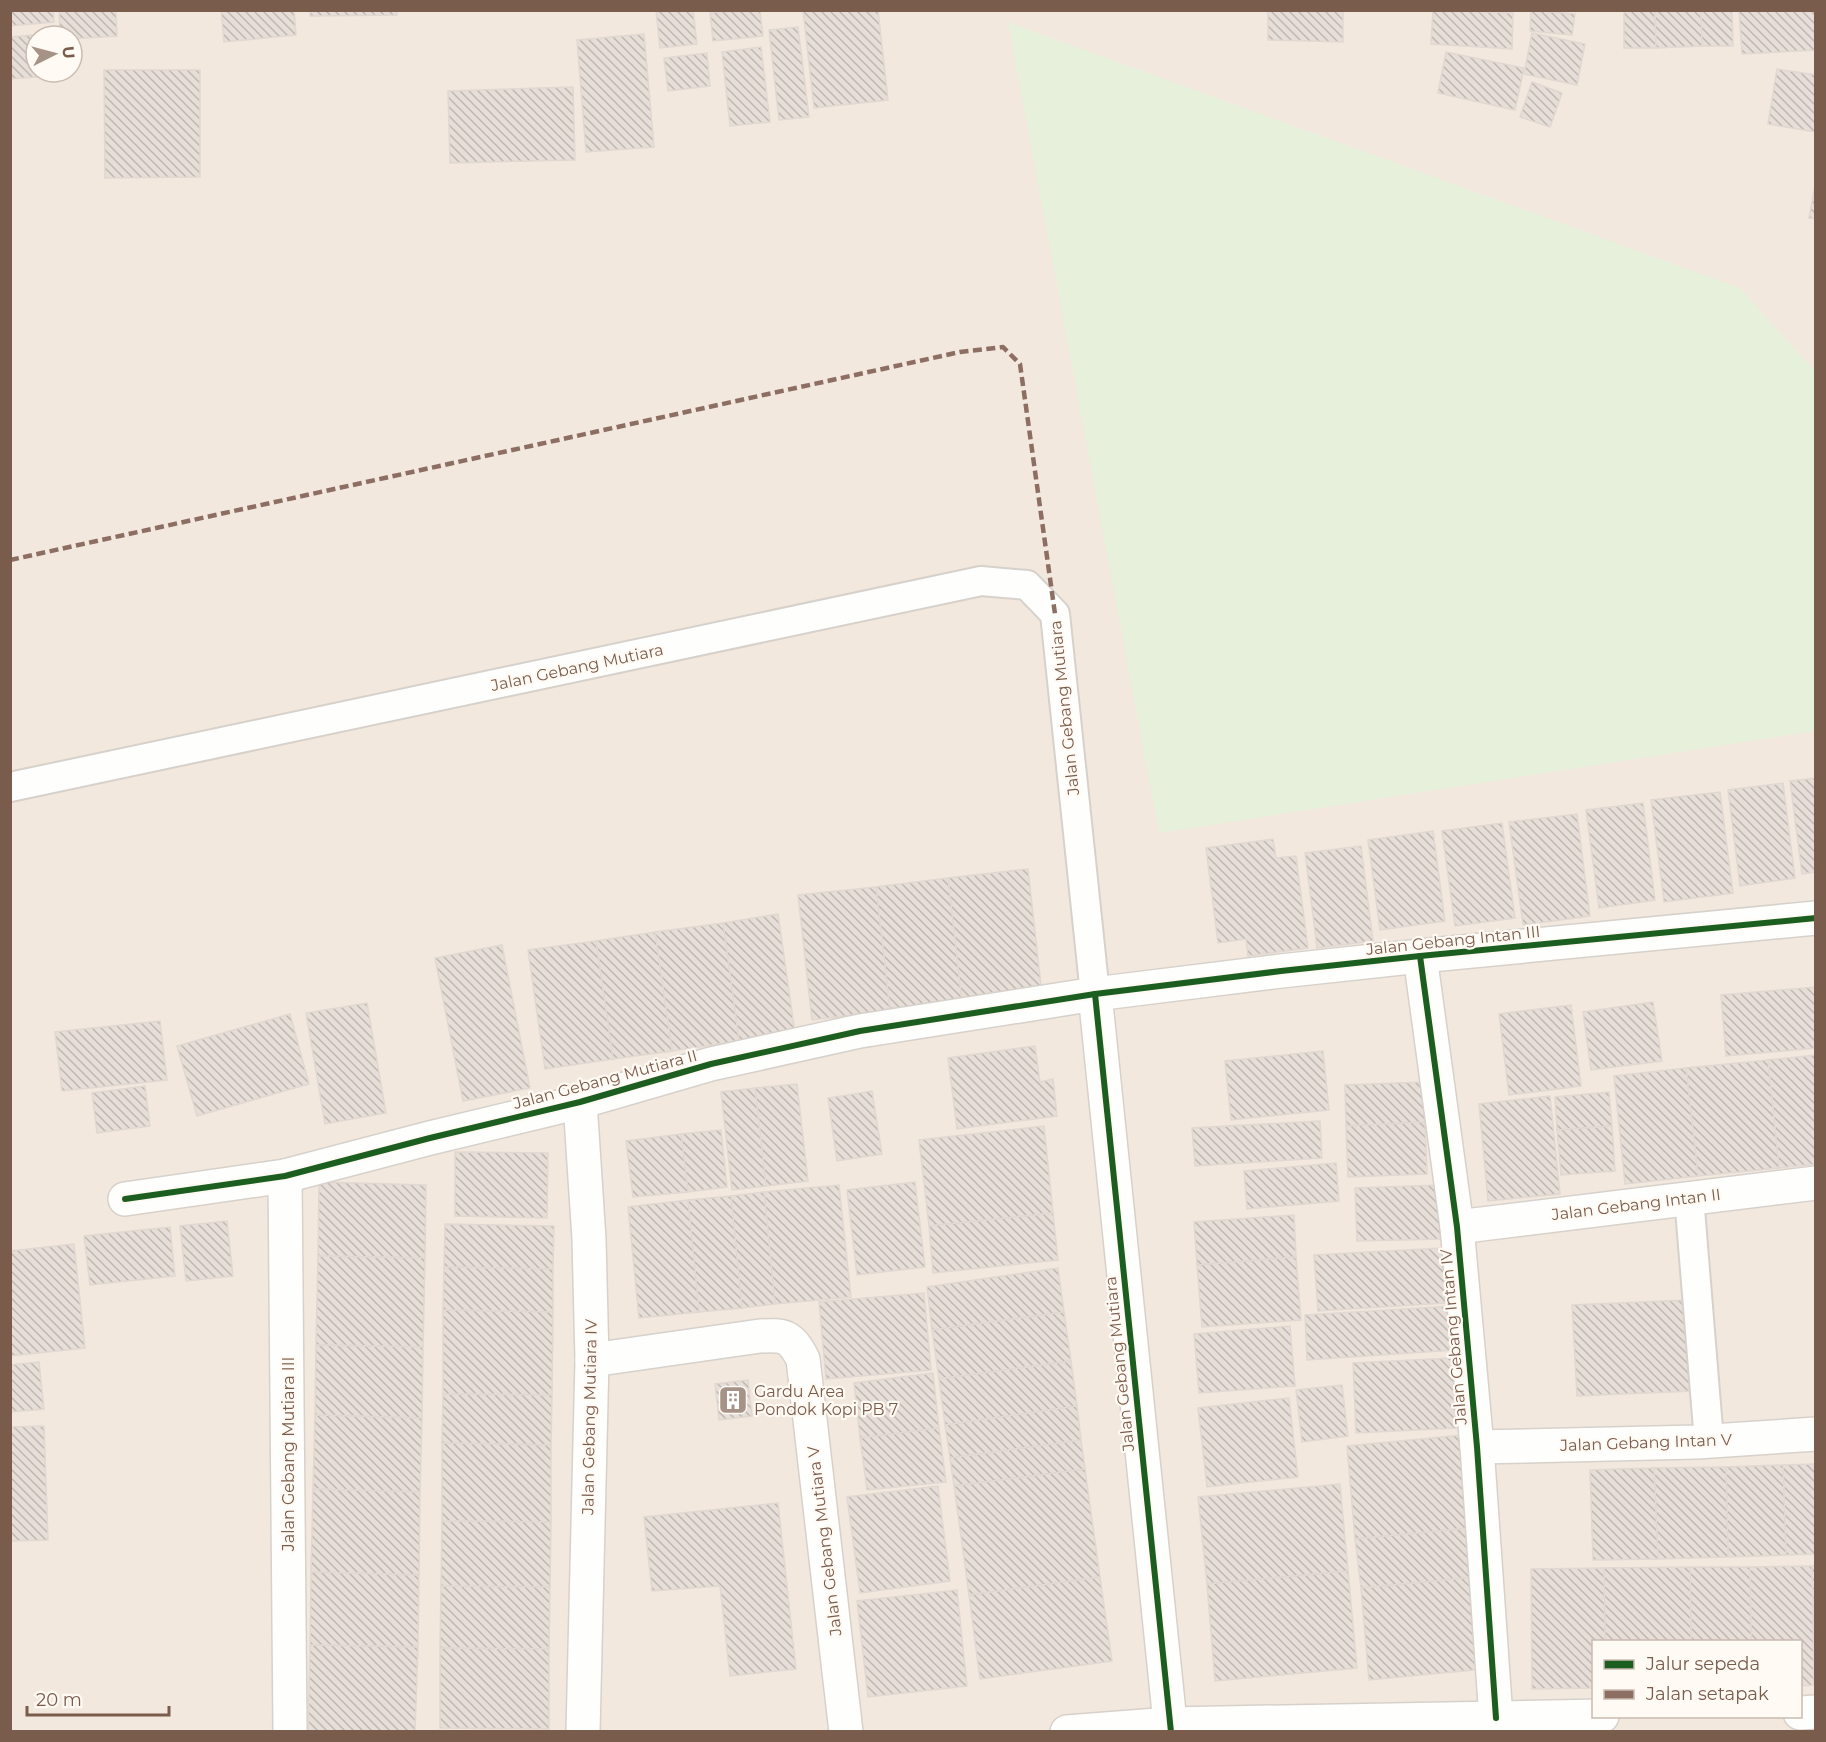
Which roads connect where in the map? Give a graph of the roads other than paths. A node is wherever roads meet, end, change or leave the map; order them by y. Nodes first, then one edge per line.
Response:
1 (10, 787) edge
2 (1815, 918) edge
3 (1420, 956) junction
4 (1095, 994) junction
5 (579, 1102) junction
6 (285, 1176) junction
7 (1815, 1183) edge
8 (1689, 1197) junction
9 (125, 1199) dead end
10 (1457, 1227) junction
11 (592, 1360) junction
12 (1815, 1434) edge
13 (1709, 1440) junction
14 (1477, 1447) junction
15 (1592, 1716) edge
16 (1496, 1718) junction
17 (1170, 1728) edge
18 (290, 1731) edge
19 (583, 1731) edge
20 (846, 1731) edge
21 (1067, 1731) edge

1 - 4 lane, Jalan Gebang Mutiara
2 - 3 street, Jalan Gebang Intan III
3 - 4 street, Jalan Gebang Intan III
3 - 10 street, Jalan Gebang Intan IV
4 - 5 street, Jalan Gebang Mutiara II
4 - 17 street, Jalan Gebang Mutiara
5 - 6 street, Jalan Gebang Mutiara II
5 - 11 street, Jalan Gebang Mutiara IV
6 - 9 street, Jalan Gebang Mutiara II
6 - 18 street, Jalan Gebang Mutiara III
7 - 8 street, Jalan Gebang Intan II
8 - 10 street, Jalan Gebang Intan II
8 - 13 lane
10 - 14 street, Jalan Gebang Intan IV
11 - 19 street, Jalan Gebang Mutiara IV
11 - 20 street, Jalan Gebang Mutiara V
12 - 13 street, Jalan Gebang Intan V
13 - 14 street, Jalan Gebang Intan V
14 - 16 street, Jalan Gebang Intan IV
15 - 16 street
16 - 17 street
17 - 21 street

